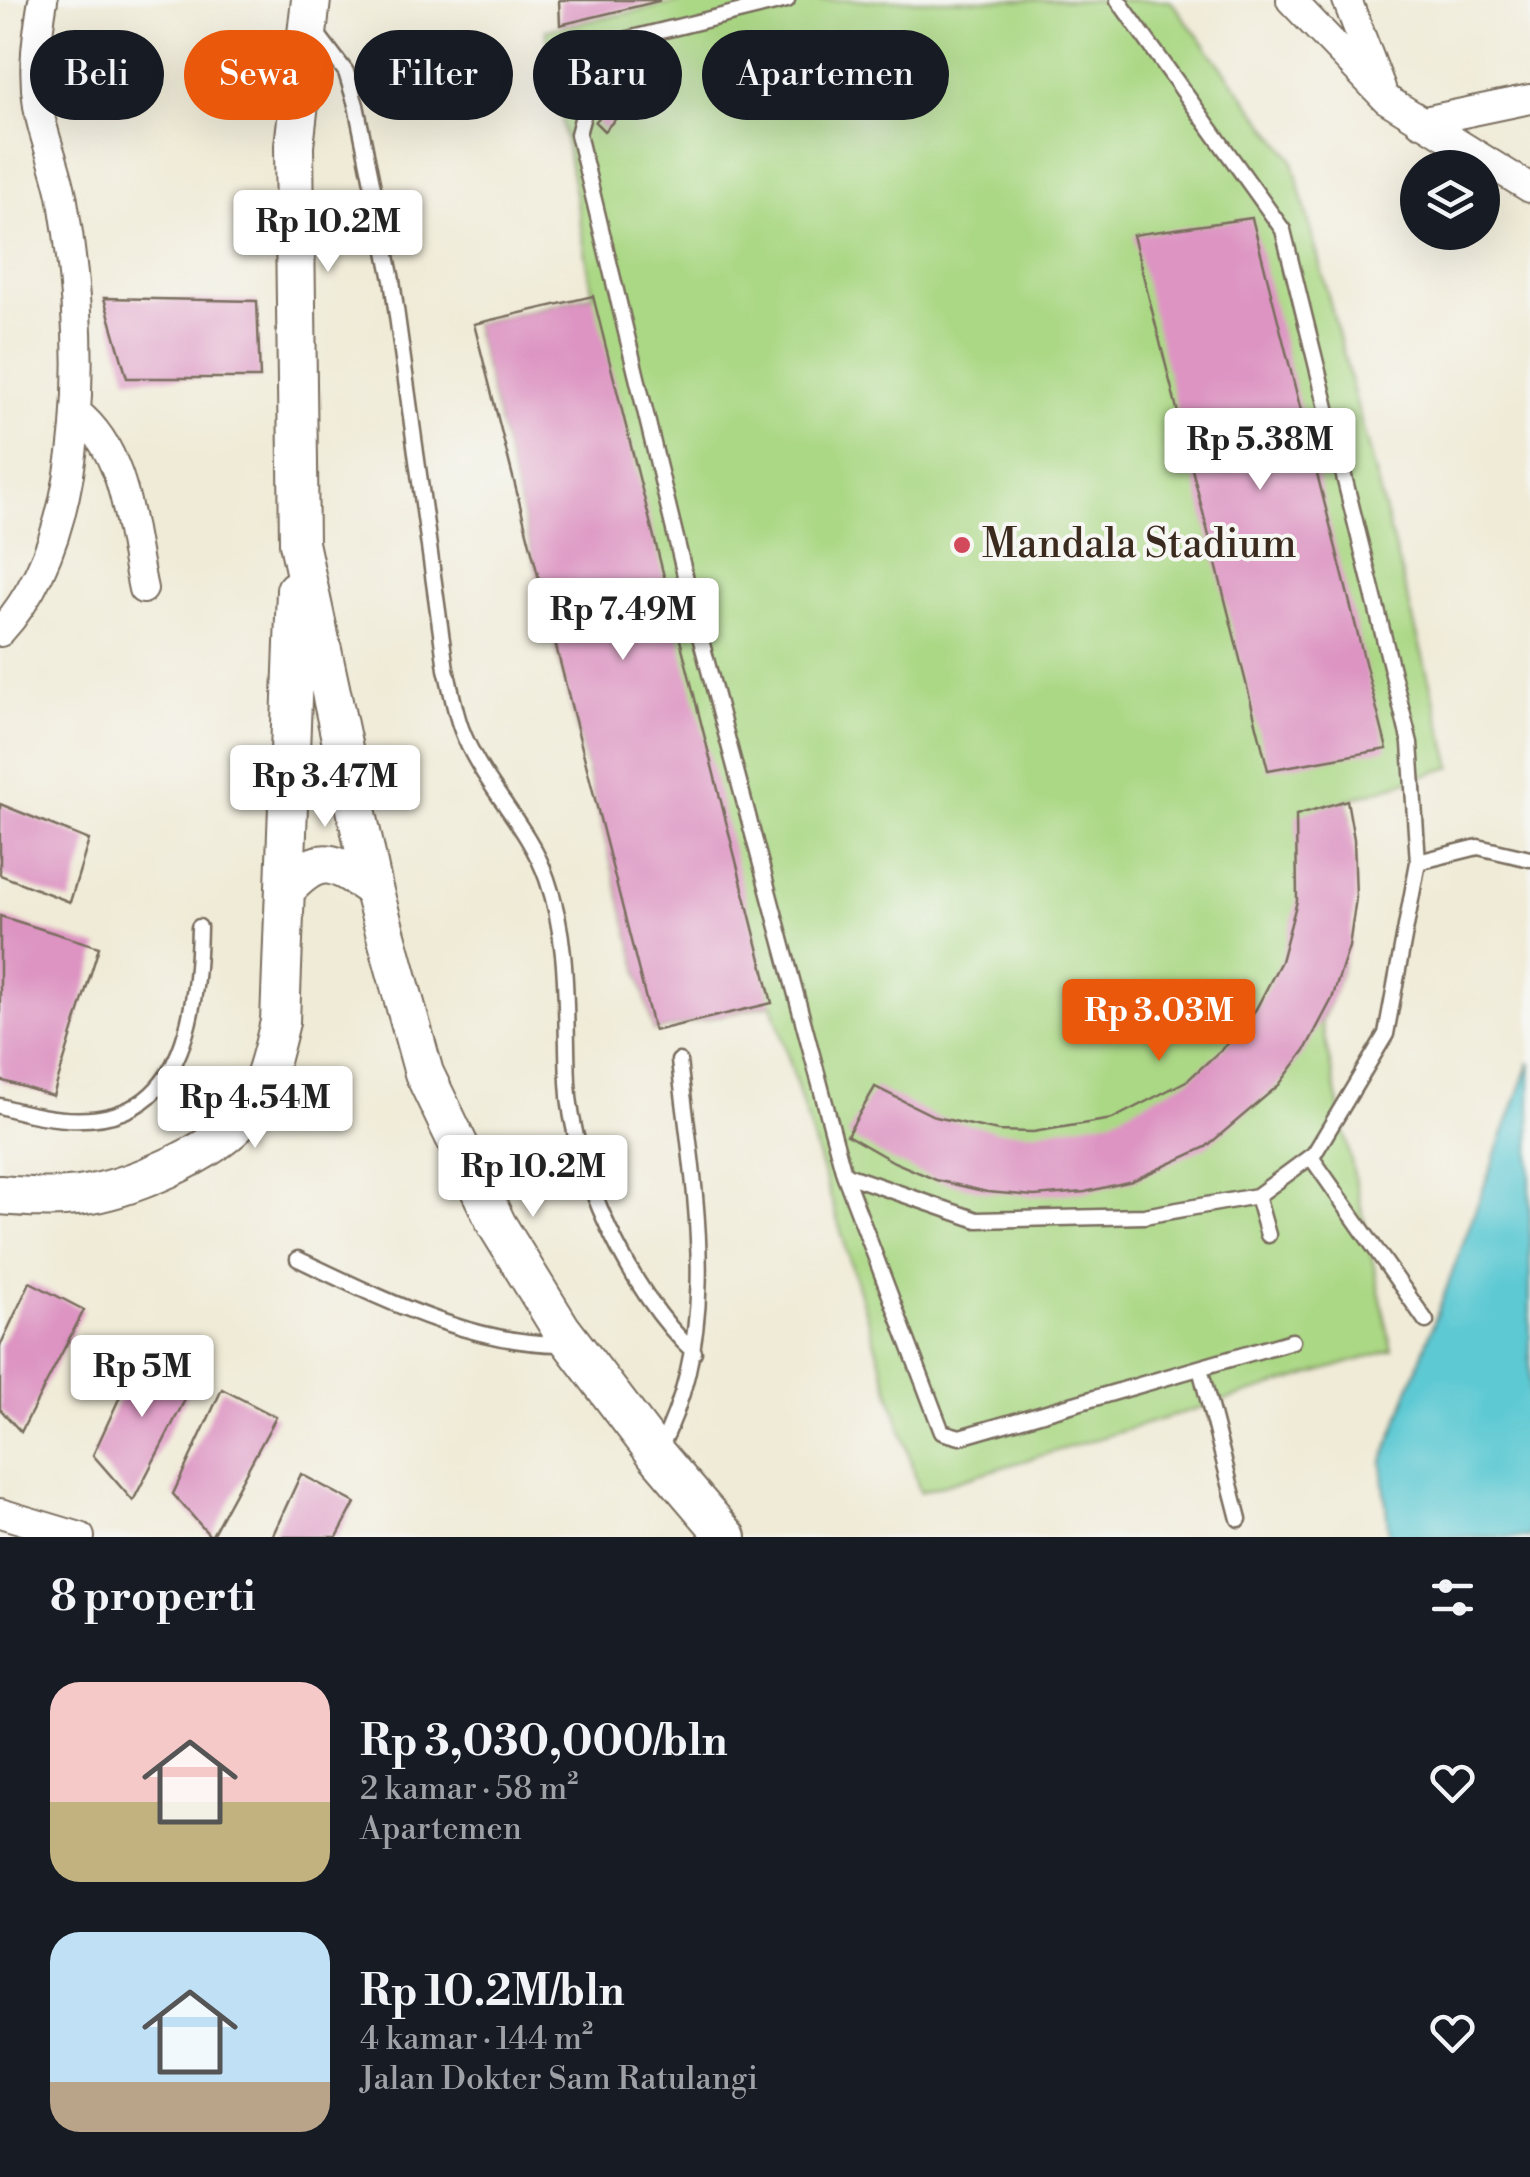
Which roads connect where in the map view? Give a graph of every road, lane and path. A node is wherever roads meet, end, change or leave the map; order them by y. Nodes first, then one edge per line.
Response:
1 (43, 0) edge
2 (787, 0) edge
3 (1118, 0) edge
4 (1291, 0) edge
5 (1347, 0) edge
6 (308, 9) edge
7 (1386, 99) junction
8 (1530, 100) edge
9 (1420, 122) junction
10 (1530, 188) edge
11 (77, 413) junction
12 (299, 542) junction
13 (143, 589) dead end
14 (0, 632) edge
15 (1530, 859) edge
16 (1418, 862) junction
17 (288, 887) junction
18 (373, 888) junction
19 (199, 927) dead end
20 (679, 1061) dead end
21 (0, 1106) edge
22 (1312, 1157) junction
23 (844, 1174) junction
24 (0, 1194) edge
25 (1257, 1196) junction
26 (1268, 1235) dead end
27 (298, 1259) dead end
28 (1426, 1320) dead end
29 (1292, 1341) dead end
30 (573, 1344) junction
31 (694, 1352) junction
32 (1200, 1368) junction
33 (657, 1455) junction
34 (0, 1513) edge
35 (1239, 1519) dead end
36 (80, 1537) edge
37 (727, 1537) edge

1 - 11 street
2 - 23 lane
3 - 16 lane
4 - 7 street
5 - 7 street
6 - 12 main road
6 - 31 lane
7 - 9 street
8 - 9 street
9 - 10 street
11 - 13 street
11 - 14 street
12 - 17 main road
12 - 18 main road
15 - 16 lane
16 - 22 lane
17 - 18 main road
17 - 24 main road
18 - 30 main road
19 - 21 lane
20 - 31 lane
22 - 25 lane
22 - 28 lane
23 - 25 lane
23 - 32 lane
25 - 26 lane
27 - 30 lane
29 - 32 lane
30 - 33 main road
31 - 33 lane
32 - 35 lane
33 - 37 main road
34 - 36 street

